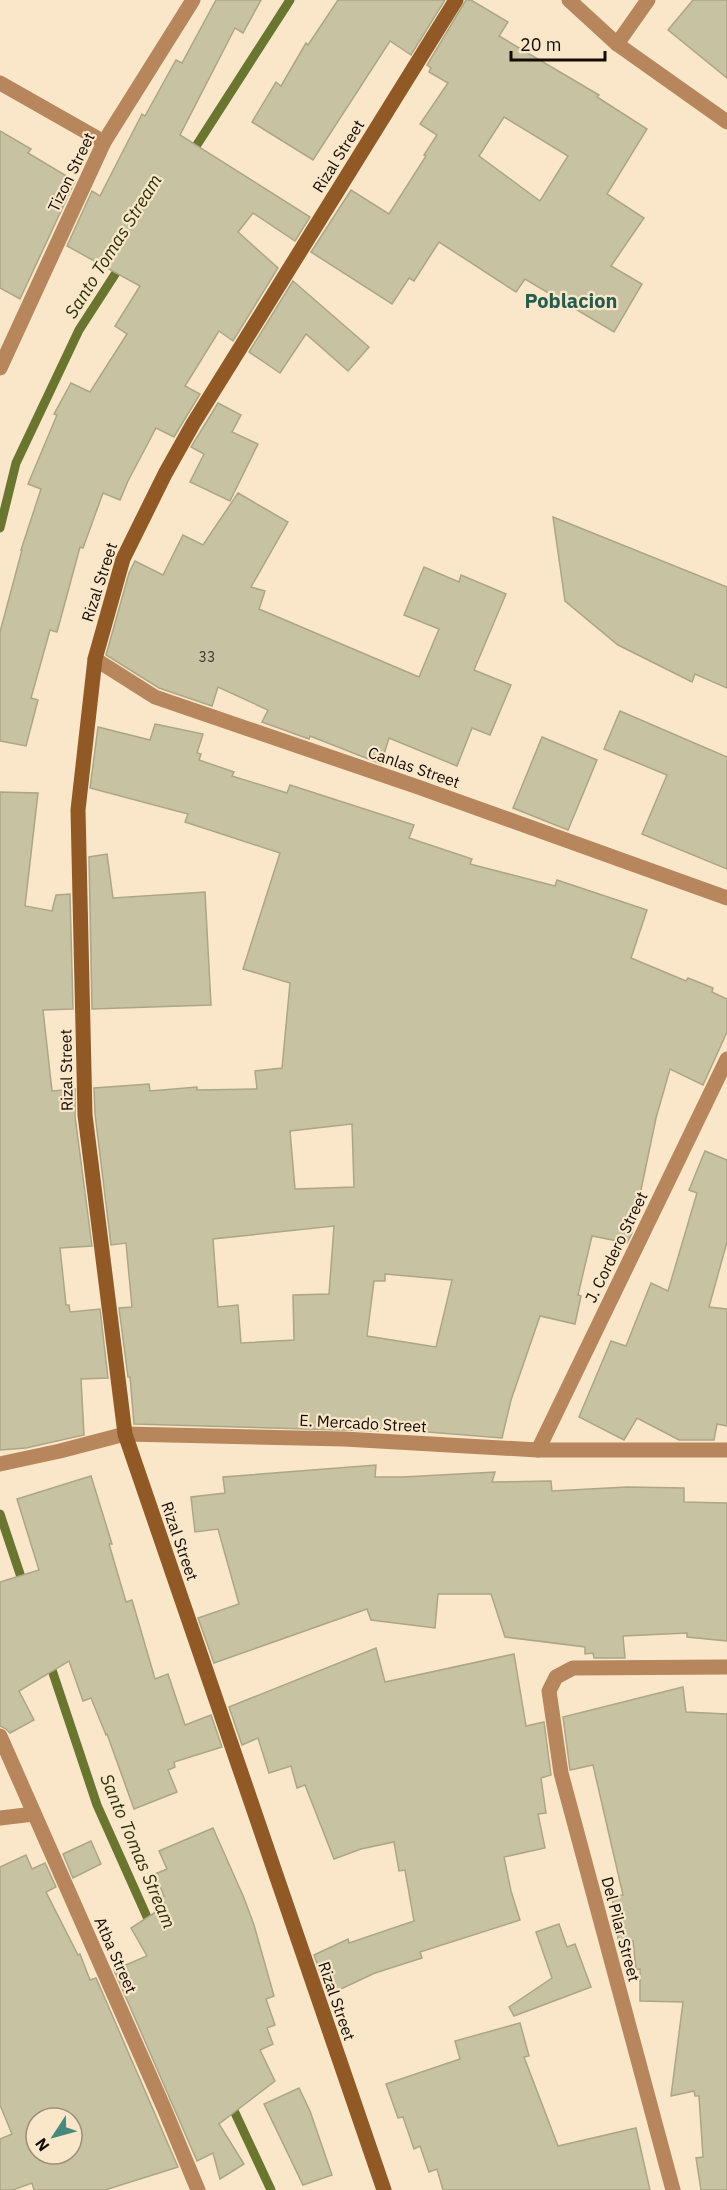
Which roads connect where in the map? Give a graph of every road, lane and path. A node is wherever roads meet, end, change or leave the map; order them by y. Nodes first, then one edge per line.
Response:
1 (193, 0) edge
2 (456, 0) edge
3 (569, 0) edge
4 (648, 0) edge
5 (617, 44) junction
6 (0, 83) edge
7 (727, 122) edge
8 (104, 142) junction
9 (0, 368) edge
10 (94, 659) junction
11 (727, 898) edge
12 (727, 1059) edge
13 (125, 1434) junction
14 (538, 1450) junction
15 (727, 1450) edge
16 (0, 1464) edge
17 (727, 1668) edge
18 (0, 1736) edge
19 (34, 1814) junction
20 (0, 1818) edge
21 (198, 2190) edge
22 (384, 2190) edge
23 (673, 2190) edge

1 - 8 street, Tizon Street
2 - 10 street, Rizal Street
3 - 5 street
4 - 5 street
5 - 7 street
6 - 8 street
8 - 9 street, Tizon Street
10 - 11 street, Canlas Street
10 - 13 street, Rizal Street
12 - 14 street, J. Cordero Street
13 - 14 street, E. Mercado Street
13 - 16 street, E. Mercado Street
13 - 22 street, Rizal Street
14 - 15 street, E. Mercado Street
17 - 23 street, Del Pilar Street
18 - 19 street, Atba Street
19 - 20 street
19 - 21 street, Atba Street

